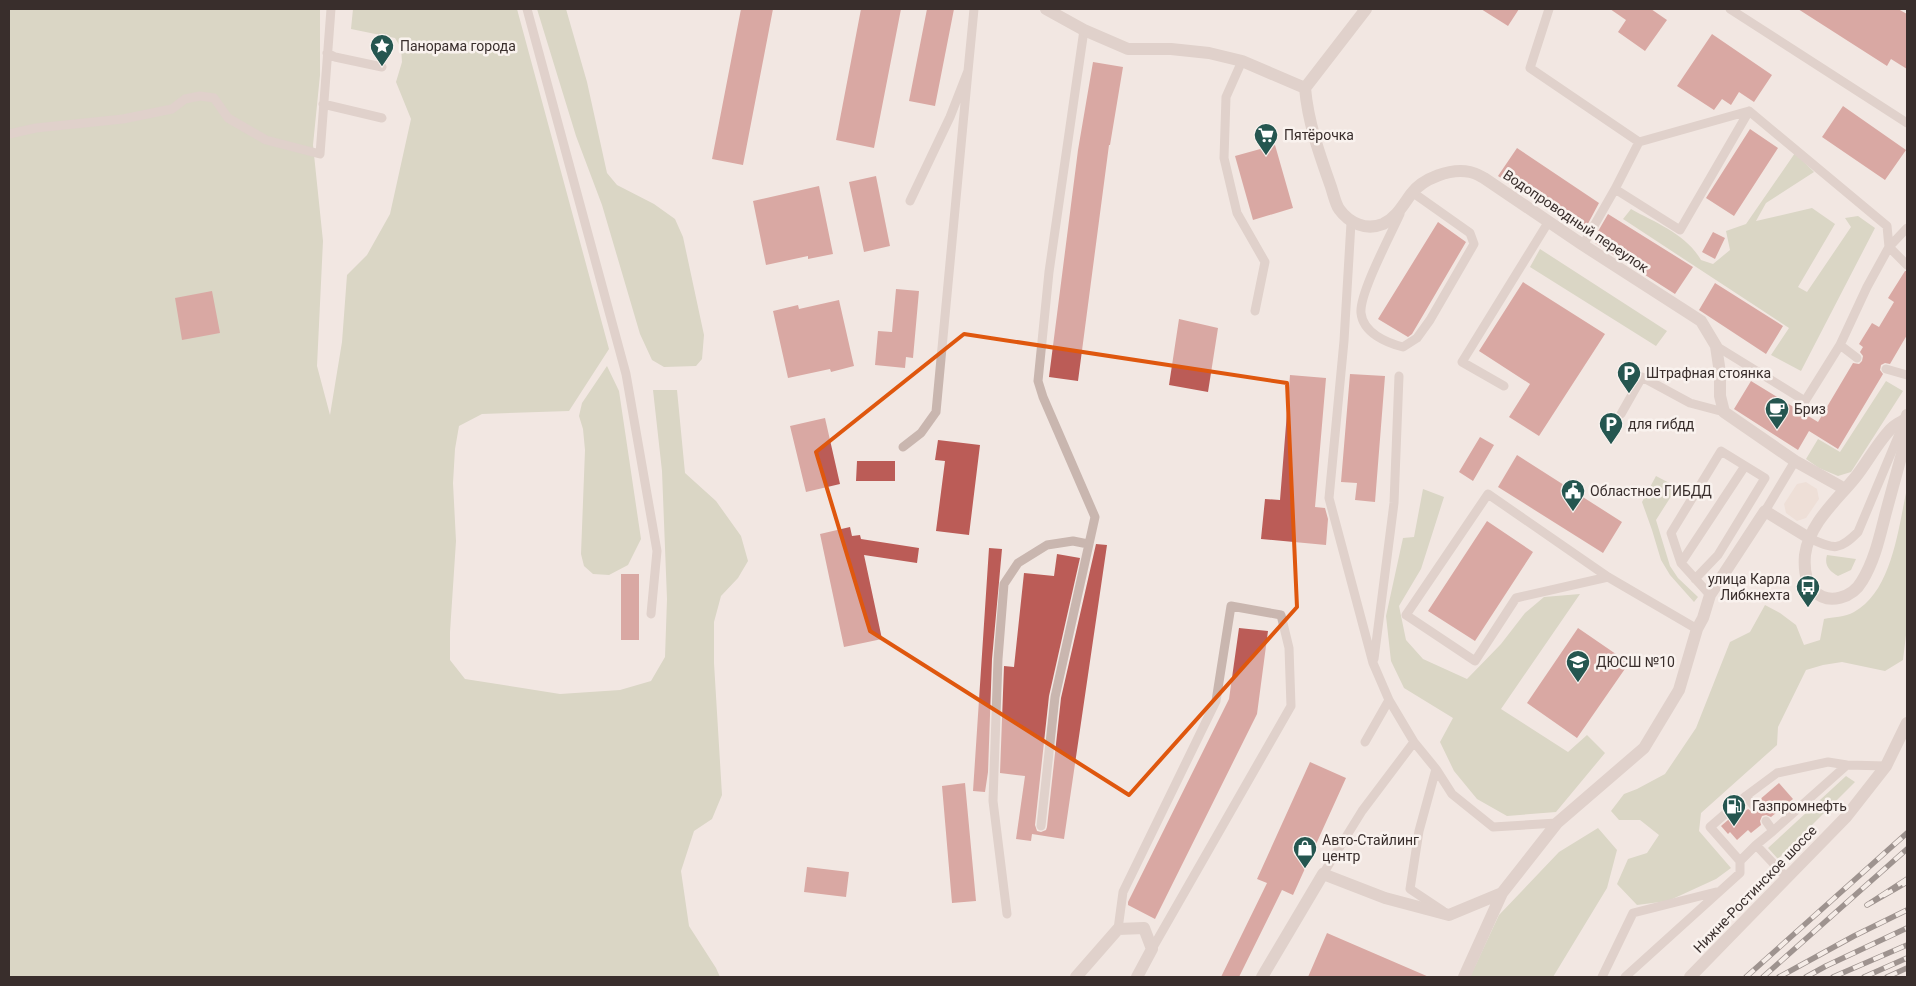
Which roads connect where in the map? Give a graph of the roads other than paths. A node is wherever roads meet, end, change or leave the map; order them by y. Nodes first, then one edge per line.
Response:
1 (331, 9) edge
2 (527, 9) edge
3 (974, 9) edge
4 (1046, 9) edge
5 (1366, 9) edge
6 (1548, 9) edge
7 (1730, 9) edge
8 (1084, 30) junction
9 (327, 53) junction
10 (1242, 61) junction
11 (382, 67) dead end
12 (968, 71) junction
13 (1305, 88) junction
14 (323, 104) junction
15 (1748, 111) junction
16 (382, 118) dead end
17 (1907, 123) edge
18 (9, 134) edge
19 (1639, 142) junction
20 (1616, 189) junction
21 (1412, 192) junction
22 (910, 202) dead end
23 (1402, 208) junction
24 (1549, 222) junction
25 (1351, 223) junction
26 (1907, 228) edge
27 (1583, 245) junction
28 (1889, 247) junction
29 (1907, 265) edge
30 (1255, 311) dead end
31 (1840, 345) junction
32 (1716, 346) junction
33 (1857, 358) dead end
34 (1886, 369) dead end
35 (1399, 376) dead end
36 (1907, 376) edge
37 (1504, 386) dead end
38 (1724, 412) junction
39 (1621, 414) dead end
40 (1906, 417) edge
41 (903, 447) dead end
42 (1795, 461) junction
43 (1745, 466) junction
44 (1844, 489) junction
45 (1764, 511) junction
46 (1809, 538) junction
47 (1088, 544) junction
48 (1681, 563) junction
49 (1608, 577) junction
50 (1695, 578) junction
51 (1710, 595) junction
52 (651, 614) dead end
53 (1697, 629) junction
54 (1373, 663) junction
55 (1389, 700) junction
56 (1907, 723) edge
57 (1365, 742) dead end
58 (1414, 742) junction
59 (1847, 765) junction
60 (1886, 766) junction
61 (1436, 769) junction
62 (1746, 796) junction
63 (1753, 805) dead end
64 (1766, 821) dead end
65 (1557, 823) junction
66 (1040, 826) dead end
67 (1773, 830) junction
68 (1756, 845) junction
69 (1740, 861) junction
70 (1323, 874) junction
71 (1787, 878) junction
72 (1718, 892) junction
73 (1502, 893) junction
74 (1007, 914) dead end
75 (1450, 915) junction
76 (1118, 929) junction
77 (1152, 950) junction
78 (1076, 977) edge
79 (1137, 977) edge
80 (1262, 977) edge
81 (1464, 977) edge
82 (1602, 977) edge
83 (1625, 977) edge
84 (1690, 977) edge

1 - 9 lane
2 - 52 lane
3 - 12 lane
4 - 8 street
5 - 13 street
6 - 19 lane
7 - 17 lane
8 - 10 street
8 - 47 lane
9 - 11 lane
9 - 14 lane
10 - 13 street
10 - 30 lane
12 - 22 lane
12 - 41 lane
13 - 25 street
14 - 16 lane
14 - 18 lane
15 - 19 lane
15 - 20 lane
15 - 28 lane
19 - 20 lane
20 - 27 lane
21 - 23 street, Водопроводный переулок
21 - 23 lane
21 - 24 street, Водопроводный переулок
23 - 25 street, Водопроводный переулок
24 - 27 street, Водопроводный переулок
24 - 37 lane
25 - 54 lane
26 - 28 lane
27 - 32 street, Водопроводный переулок
28 - 29 lane
28 - 31 lane
31 - 32 lane
31 - 33 lane
32 - 38 street, Водопроводный переулок
34 - 36 lane
35 - 54 lane
38 - 39 lane
38 - 42 street
40 - 44 street
40 - 46 lane
40 - 46 street
42 - 44 street
42 - 45 lane
43 - 48 lane
43 - 48 lane
43 - 50 lane
44 - 46 street
45 - 46 street
45 - 51 street
47 - 66 lane
47 - 74 lane
48 - 50 lane
49 - 49 lane
49 - 53 lane
50 - 51 lane
51 - 53 street
53 - 65 street
54 - 55 lane
55 - 57 lane
55 - 58 lane
56 - 60 street, Нижне-Ростинское шоссе
58 - 61 lane
58 - 70 lane
59 - 60 lane
59 - 62 lane
59 - 67 lane
60 - 71 street, Нижне-Ростинское шоссе
61 - 65 lane
61 - 75 lane
62 - 63 lane
62 - 69 lane
64 - 67 lane
65 - 73 street
67 - 68 lane
68 - 69 lane
68 - 71 lane
69 - 72 lane
70 - 75 street
70 - 80 street
71 - 84 street, Нижне-Ростинское шоссе
72 - 82 lane
72 - 83 lane
73 - 75 street
73 - 81 street
76 - 77 street
76 - 77 lane
76 - 78 street
77 - 79 street

